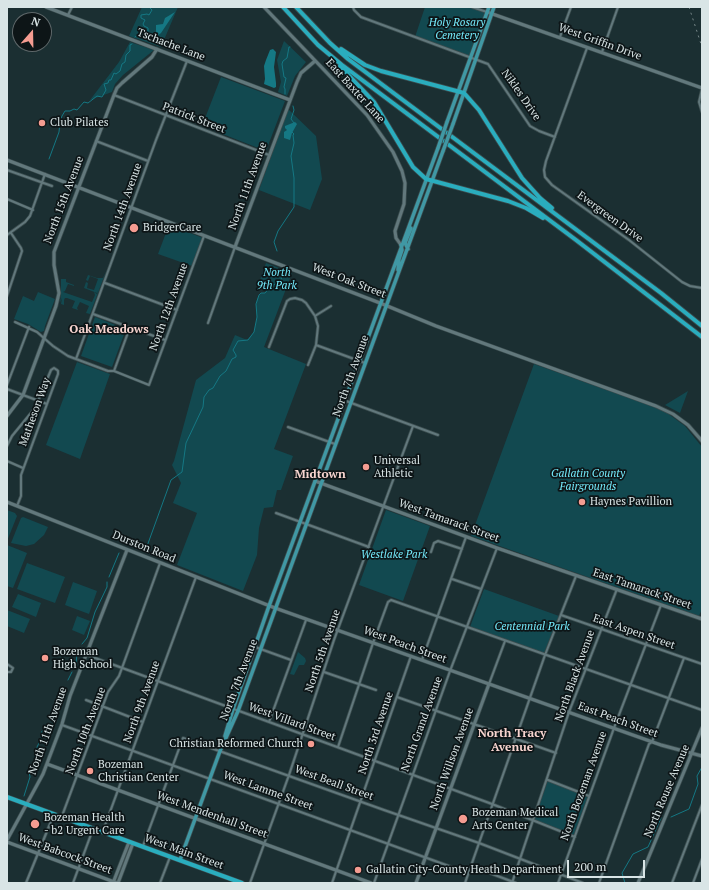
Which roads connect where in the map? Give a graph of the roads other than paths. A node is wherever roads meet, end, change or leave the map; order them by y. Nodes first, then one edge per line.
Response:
1 (46, 7) edge
2 (72, 7) edge
3 (264, 7) edge
4 (283, 7) edge
5 (296, 7) edge
6 (353, 7) edge
7 (472, 7) edge
8 (489, 7) edge
9 (494, 7) edge
10 (571, 7) edge
11 (618, 7) edge
12 (489, 13) junction
13 (68, 16) junction
14 (314, 26) junction
15 (560, 37) junction
16 (318, 45) junction
17 (587, 47) junction
18 (157, 49) junction
19 (602, 52) junction
20 (470, 57) junction
21 (476, 59) junction
22 (187, 61) junction
23 (315, 61) junction
24 (702, 89) edge
25 (458, 91) junction
26 (464, 93) junction
27 (114, 96) junction
28 (290, 100) junction
29 (702, 112) edge
30 (166, 116) junction
31 (555, 137) junction
32 (96, 141) junction
33 (269, 155) junction
34 (7, 160) edge
35 (148, 161) junction
36 (7, 170) edge
37 (45, 174) junction
38 (426, 179) junction
39 (432, 181) junction
40 (42, 182) junction
41 (52, 186) dead end
42 (79, 187) junction
43 (7, 200) edge
44 (132, 207) junction
45 (415, 209) junction
46 (33, 210) junction
47 (578, 231) junction
48 (11, 233) junction
49 (7, 235) edge
50 (204, 235) junction
51 (576, 240) junction
52 (401, 245) junction
53 (235, 247) junction
54 (408, 249) junction
55 (397, 277) junction
56 (105, 283) junction
57 (702, 288) edge
58 (7, 296) edge
59 (380, 302) junction
60 (331, 306) dead end
61 (387, 306) junction
62 (177, 310) junction
63 (93, 314) junction
64 (315, 316) junction
65 (15, 322) dead end
66 (208, 323) dead end
67 (702, 326) edge
68 (29, 327) junction
69 (130, 327) junction
70 (702, 336) edge
71 (44, 338) junction
72 (166, 340) junction
73 (316, 345) junction
74 (269, 347) dead end
75 (76, 359) junction
76 (359, 361) junction
77 (365, 363) junction
78 (308, 365) dead end
79 (114, 371) junction
80 (7, 386) edge
81 (7, 389) edge
82 (23, 395) junction
83 (38, 401) junction
84 (344, 401) junction
85 (350, 403) junction
86 (47, 404) junction
87 (7, 416) edge
88 (412, 426) junction
89 (288, 427) dead end
90 (438, 435) dead end
91 (702, 441) edge
92 (329, 442) junction
93 (335, 444) junction
94 (7, 446) edge
95 (7, 461) edge
96 (23, 468) junction
97 (315, 481) junction
98 (321, 484) junction
99 (7, 502) edge
100 (17, 506) junction
101 (384, 506) junction
102 (276, 513) dead end
103 (300, 522) junction
104 (306, 524) junction
105 (466, 537) junction
106 (369, 546) junction
107 (497, 548) junction
108 (462, 549) junction
109 (127, 550) junction
110 (431, 552) dead end
111 (160, 563) junction
112 (576, 576) junction
113 (196, 577) junction
114 (451, 579) junction
115 (481, 589) junction
116 (617, 589) junction
117 (661, 605) junction
118 (269, 606) junction
119 (275, 608) junction
120 (561, 615) junction
121 (438, 617) junction
122 (307, 619) junction
123 (702, 619) edge
124 (466, 628) junction
125 (601, 629) junction
126 (338, 630) junction
127 (505, 641) junction
128 (373, 643) junction
129 (646, 645) junction
130 (254, 647) junction
131 (260, 649) junction
132 (86, 655) junction
133 (545, 655) junction
134 (411, 656) junction
135 (684, 658) junction
136 (291, 660) junction
137 (422, 660) junction
138 (7, 664) edge
139 (702, 664) edge
140 (122, 668) junction
141 (586, 669) junction
142 (450, 670) junction
143 (7, 672) edge
144 (324, 672) junction
145 (158, 682) junction
146 (359, 684) junction
147 (489, 684) junction
148 (630, 685) junction
149 (376, 690) dead end
150 (397, 697) junction
151 (668, 698) junction
152 (530, 699) junction
153 (86, 700) dead end
154 (102, 707) junction
155 (233, 709) junction
156 (702, 710) edge
157 (238, 711) junction
158 (435, 711) junction
159 (569, 712) junction
160 (143, 722) junction
161 (269, 722) junction
162 (62, 724) junction
163 (474, 724) junction
164 (614, 728) junction
165 (702, 728) edge
166 (303, 734) junction
167 (92, 736) junction
168 (515, 738) junction
169 (652, 742) junction
170 (338, 747) junction
171 (133, 750) junction
172 (220, 751) junction
173 (556, 753) junction
174 (692, 753) junction
175 (702, 756) edge
176 (375, 761) junction
177 (47, 764) junction
178 (173, 765) junction
179 (77, 775) junction
180 (289, 775) junction
181 (413, 775) junction
182 (210, 778) junction
183 (548, 780) junction
184 (450, 788) junction
185 (118, 790) junction
186 (589, 796) junction
187 (7, 797) edge
188 (361, 802) junction
189 (26, 804) junction
190 (279, 804) junction
191 (492, 804) junction
192 (158, 805) junction
193 (702, 805) edge
194 (54, 814) junction
195 (398, 815) junction
196 (62, 817) junction
197 (195, 818) junction
198 (534, 820) junction
199 (436, 828) junction
200 (93, 829) junction
201 (351, 830) junction
202 (103, 832) junction
203 (575, 837) junction
204 (7, 840) edge
205 (131, 843) junction
206 (388, 843) junction
207 (479, 843) junction
208 (265, 844) junction
209 (143, 847) junction
210 (38, 854) junction
211 (170, 857) junction
212 (425, 858) junction
213 (520, 859) junction
214 (702, 859) edge
215 (180, 860) junction
216 (470, 866) junction
217 (78, 869) junction
218 (336, 870) junction
219 (468, 873) junction
220 (561, 874) junction
221 (512, 882) edge
222 (26, 883) edge
223 (72, 883) edge
224 (116, 883) edge
225 (160, 883) edge
226 (242, 883) edge
227 (250, 883) edge
228 (332, 883) edge
229 (372, 883) edge
230 (416, 883) edge
231 (464, 883) edge
232 (516, 883) edge
233 (558, 883) edge
234 (583, 883) edge
235 (599, 883) edge
236 (638, 883) edge
237 (672, 883) edge
238 (693, 883) edge

1 - 13 street, Tschache Lane
2 - 13 street
3 - 23 street, East Baxter Lane
4 - 16 highway
5 - 14 highway
6 - 20 street, Nikles Drive
7 - 12 street
8 - 12 main road, North 7th Avenue
9 - 12 main road, North 7th Avenue
10 - 15 street
11 - 19 street
12 - 15 street, West Griffin Drive
12 - 20 main road, North 7th Avenue
12 - 21 main road, North 7th Avenue
13 - 18 street, Tschache Lane
14 - 25 highway
14 - 47 highway
15 - 17 street, West Griffin Drive
16 - 38 highway
16 - 51 highway
17 - 19 street, West Griffin Drive
17 - 31 street, Evergreen Drive
18 - 22 street, Tschache Lane
18 - 27 street, North 15th Avenue
19 - 24 street, West Griffin Drive
20 - 21 street, Nikles Drive
20 - 25 main road, North 7th Avenue
21 - 26 main road, North 7th Avenue
21 - 31 street, Nikles Drive
22 - 28 street, Tschache Lane
22 - 30 street, North 14th Avenue
23 - 28 street, North 11th Avenue
23 - 52 street, East Baxter Lane
24 - 29 street
25 - 26 highway
25 - 38 main road, North 7th Avenue, bridge
26 - 39 main road, North 7th Avenue, bridge
26 - 47 highway
27 - 30 street, Patrick Street
27 - 32 street, North 15th Avenue
28 - 33 street, North 11th Avenue
30 - 33 street, Patrick Street
30 - 35 street, North 14th Avenue
31 - 57 street, Evergreen Drive
32 - 35 street
32 - 42 street, North 15th Avenue
33 - 53 street, North 11th Avenue
34 - 37 street, West Oak Street
35 - 44 street, North 14th Avenue
36 - 40 street
37 - 40 street
37 - 42 street, West Oak Street
38 - 39 highway
38 - 45 main road, North 7th Avenue
39 - 51 highway
39 - 54 main road, North 7th Avenue
40 - 41 street
40 - 46 street
42 - 44 street, West Oak Street
42 - 71 street, North 15th Avenue
43 - 46 street
44 - 50 street, West Oak Street
44 - 56 street, North 14th Avenue
45 - 52 main road, North 7th Avenue
45 - 54 main road
46 - 48 street
47 - 67 highway
48 - 49 street
48 - 58 street
50 - 53 street, West Oak Street
50 - 62 street, North 12th Avenue
51 - 70 highway
52 - 55 main road
52 - 59 main road, North 7th Avenue
53 - 59 street, West Oak Street
53 - 66 street, North 11th Avenue
54 - 55 main road, North 7th Avenue
55 - 61 main road, North 7th Avenue
56 - 62 street
56 - 63 street, North 14th Avenue
59 - 61 street, West Oak Street
59 - 76 main road, North 7th Avenue
60 - 64 street
61 - 77 main road, North 7th Avenue
61 - 91 street, West Oak Street
62 - 72 street, North 12th Avenue
63 - 69 street
63 - 75 street, North 14th Avenue
64 - 73 street
64 - 74 street
65 - 68 street
68 - 71 street
68 - 80 street
69 - 72 street
69 - 79 street
71 - 75 street
71 - 82 street, North 15th Avenue
72 - 79 street, North 12th Avenue
73 - 76 street
73 - 78 street
75 - 79 street
76 - 77 street
76 - 84 main road, North 7th Avenue
77 - 85 main road, North 7th Avenue
81 - 82 street
82 - 83 street
82 - 87 street, North 15th Avenue
83 - 86 street
83 - 86 street, Matheson Way
83 - 94 street, Matheson Way
84 - 85 street
84 - 92 main road, North 7th Avenue
85 - 88 street
85 - 93 main road, North 7th Avenue
86 - 96 street, Matheson Way
88 - 90 street
88 - 101 street, North 5th Avenue
89 - 92 street
92 - 93 street
92 - 97 main road, North 7th Avenue
93 - 98 main road, North 7th Avenue
95 - 96 street
96 - 100 street, Matheson Way
97 - 98 street, West Tamarack Street
97 - 103 main road, North 7th Avenue
98 - 101 street, West Tamarack Street
98 - 104 main road, North 7th Avenue
99 - 100 street, Durston Road
100 - 109 street, Durston Road
101 - 105 street, West Tamarack Street
101 - 106 street, North 5th Avenue
102 - 103 street
103 - 104 street
103 - 118 main road, North 7th Avenue
104 - 106 street
104 - 119 main road, North 7th Avenue
105 - 107 street, West Tamarack Street
105 - 108 street
106 - 126 street, North 5th Avenue
107 - 112 street, West Tamarack Street
107 - 115 street, North Grand Avenue
108 - 110 street
108 - 114 street
109 - 111 street, Durston Road
109 - 132 street, North 11th Avenue
111 - 113 street, Durston Road
111 - 140 street, North 10th Avenue
112 - 116 street, East Tamarack Street
112 - 120 street
113 - 118 street, Durston Road
113 - 145 street, North 9th Avenue
114 - 115 street
114 - 121 street
115 - 124 street, North Grand Avenue
116 - 117 street, East Tamarack Street
116 - 125 street, North Black Avenue
117 - 123 street, East Tamarack Street
117 - 129 street, North Bozeman Avenue
118 - 119 street, Durston Road
118 - 130 main road, North 7th Avenue
119 - 122 street, West Peach Street
119 - 131 main road, North 7th Avenue
120 - 125 street, East Aspen Street
120 - 133 street
121 - 124 street
121 - 128 street
121 - 137 street
122 - 126 street, West Peach Street
122 - 136 street
124 - 127 street
124 - 142 street, North Grand Avenue
125 - 129 street, East Aspen Street
125 - 141 street, North Black Avenue
126 - 128 street, West Peach Street
126 - 144 street, North 5th Avenue
127 - 133 street
127 - 147 street, North Willson Avenue
128 - 134 street, West Peach Street
128 - 146 street
129 - 135 street, East Aspen Street
129 - 148 street, North Bozeman Avenue
130 - 131 street
130 - 155 main road, North 7th Avenue
131 - 136 street
131 - 157 main road, North 7th Avenue
132 - 140 street, West Villard Street
132 - 162 street, North 11th Avenue
133 - 141 street
133 - 152 street
134 - 137 street, West Peach Street
134 - 150 street, North 3rd Avenue
135 - 139 street, East Aspen Street
135 - 151 street
136 - 161 street
137 - 142 street, West Peach Street
138 - 143 street
140 - 145 street, West Villard Street
140 - 154 street, North 10th Avenue
141 - 148 street
141 - 159 street, North Black Avenue
142 - 147 street, West Peach Street
142 - 158 street, North Grand Avenue
144 - 146 street
144 - 166 street, North 5th Avenue
145 - 155 street, West Villard Street
145 - 160 street, North 9th Avenue
146 - 149 street
146 - 170 street
147 - 152 street, West Peach Street
147 - 163 street, North Willson Avenue
148 - 151 street
148 - 164 street, North Bozeman Avenue
150 - 158 street
150 - 176 street, North 3rd Avenue
151 - 156 street
151 - 169 street
152 - 159 street, East Peach Street
152 - 168 street
153 - 154 street
154 - 160 street
154 - 167 street, North 10th Avenue
155 - 157 street, West Villard Street
155 - 172 main road, North 7th Avenue
157 - 161 street, West Villard Street
157 - 172 main road, North 7th Avenue
158 - 163 street
158 - 181 street, North Grand Avenue
159 - 164 street, East Peach Street
159 - 173 street, North Black Avenue
160 - 171 street, North 9th Avenue
161 - 166 street, West Villard Street
162 - 167 street, West Lamme Street
162 - 177 street, North 11th Avenue
163 - 168 street
163 - 184 street, North Willson Avenue
164 - 169 street, East Peach Street
164 - 186 street, North Bozeman Avenue
165 - 174 street, North Rouse Avenue
166 - 170 street, West Villard Street
166 - 180 street, North 5th Avenue
167 - 171 street, West Lamme Street
167 - 179 street, North 10th Avenue
168 - 173 street
168 - 191 street
169 - 174 street, East Peach Street
169 - 235 street
170 - 176 street, West Villard Street
171 - 178 street, West Lamme Street
171 - 185 street, North 9th Avenue
172 - 178 street, West Beall Street
172 - 180 street, West Beall Street
172 - 182 main road, North 7th Avenue
173 - 183 street, North Black Avenue
174 - 175 street, East Peach Street
174 - 236 street, North Rouse Avenue
176 - 181 street, West Villard Street
176 - 188 street, North 3rd Avenue
177 - 179 street, West Mendenhall Street
177 - 189 street, North 11th Avenue
178 - 182 street, West Lamme Street
178 - 192 street
179 - 185 street, West Mendenhall Street
179 - 196 street, North 10th Avenue
180 - 188 street, West Beall Street
180 - 190 street, North 5th Avenue
181 - 184 street, West Villard Street
181 - 195 street, North Grand Avenue
182 - 190 street, West Lamme Street
182 - 197 main road, North 7th Avenue
183 - 186 street
183 - 198 street, North Black Avenue
184 - 191 street, West Villard Street
184 - 199 street, North Willson Avenue
185 - 192 street, West Mendenhall Street
185 - 202 street, North 9th Avenue
186 - 203 street, North Bozeman Avenue
187 - 189 highway, West Main Street
188 - 195 street, West Beall Street
188 - 201 street, North 3rd Avenue
189 - 194 highway, West Main Street
189 - 204 street, North 11th Avenue
190 - 201 street, West Lamme Street
190 - 208 street, North 5th Avenue
191 - 198 street, West Villard Street
191 - 207 street
192 - 197 street, West Mendenhall Street
192 - 209 street
193 - 237 street
194 - 196 highway, West Main Street
194 - 210 street
195 - 199 street, West Beall Street
195 - 206 street, North Grand Avenue
196 - 200 highway, West Main Street
197 - 208 street, West Mendenhall Street
197 - 215 main road, North 7th Avenue
198 - 203 street, West Villard Street
198 - 213 street, North Black Avenue
199 - 207 street, West Beall Street
199 - 212 street, North Willson Avenue
200 - 202 highway, West Main Street
200 - 217 street
201 - 206 street, West Lamme Street
201 - 218 street, North 3rd Avenue
202 - 205 highway, West Main Street
203 - 220 street, North Bozeman Avenue
204 - 210 street, West Babcock Street
205 - 209 highway, West Main Street
205 - 224 street
206 - 212 street, West Lamme Street
206 - 229 street, North Grand Avenue
207 - 213 street, West Beall Street
207 - 216 street
208 - 218 street, West Mendenhall Street
208 - 227 street, North 5th Avenue
209 - 211 highway, West Main Street
210 - 217 street, West Babcock Street
210 - 222 street
211 - 215 highway, West Main Street
211 - 225 street
212 - 219 street, West Lamme Street
212 - 230 street, North Willson Avenue
213 - 220 street, West Beall Street
213 - 221 street, North Black Avenue
214 - 238 street
215 - 226 highway, West Main Street
216 - 219 street
216 - 221 street
217 - 223 street
217 - 224 street, West Babcock Street
218 - 228 street, North 3rd Avenue
218 - 229 street, West Mendenhall Street
219 - 231 street
220 - 233 street, North Bozeman Avenue
220 - 234 street, West Beall Street
221 - 232 street

